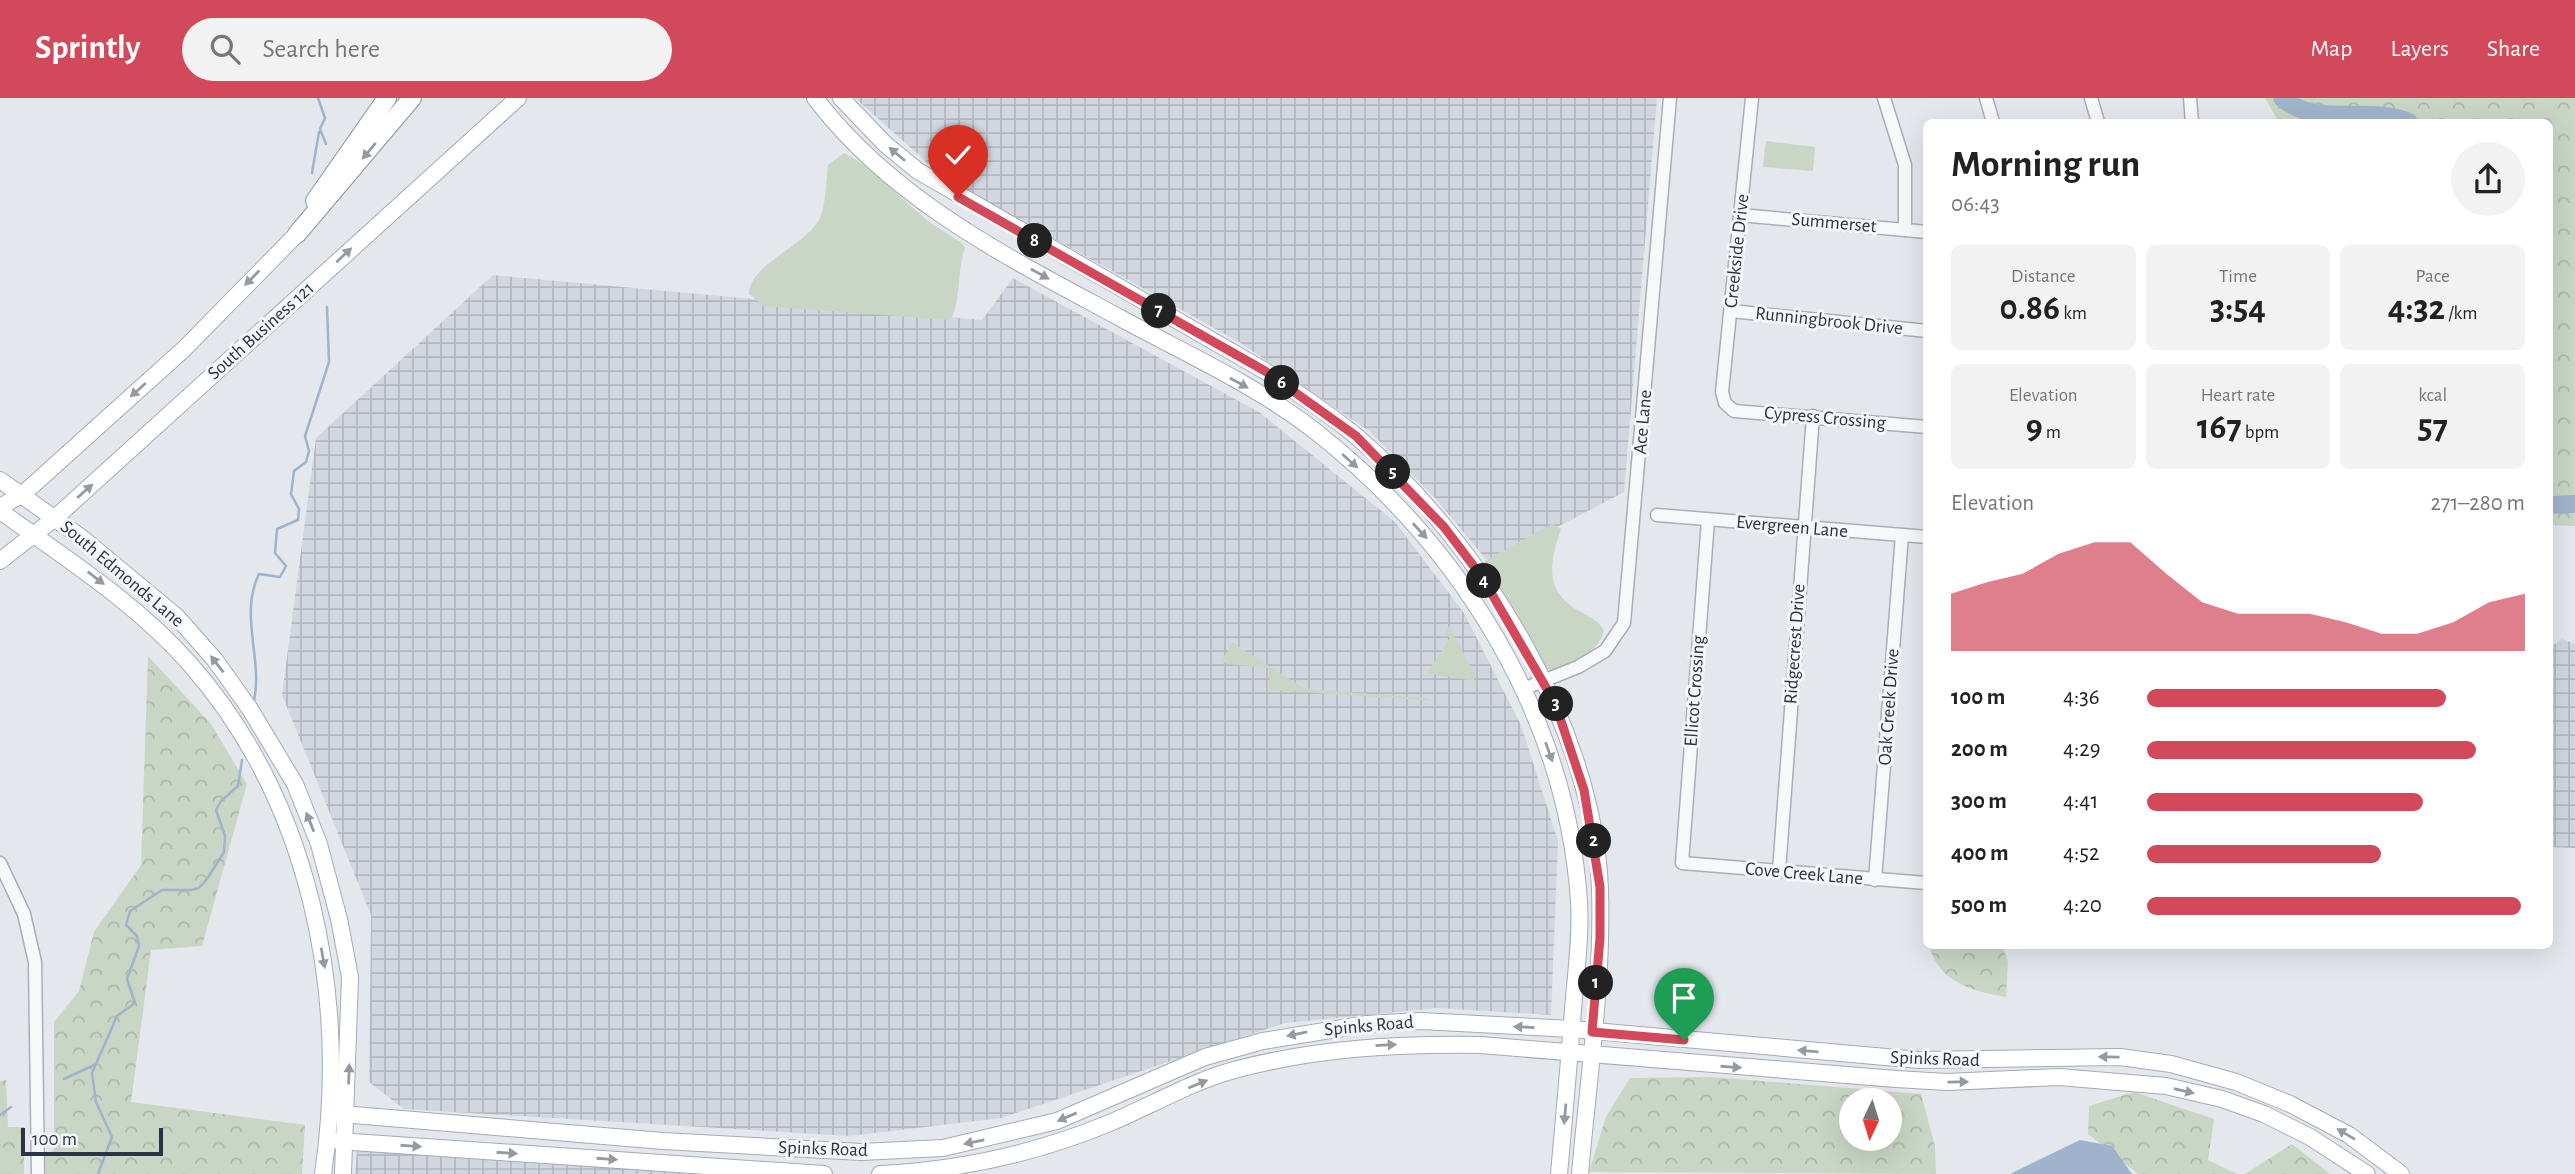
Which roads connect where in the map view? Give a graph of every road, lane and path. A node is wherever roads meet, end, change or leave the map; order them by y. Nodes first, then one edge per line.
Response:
1 (387, 98) edge
2 (412, 98) edge
3 (518, 98) edge
4 (815, 98) edge
5 (841, 98) edge
6 (1670, 98) edge
7 (1752, 98) edge
8 (1884, 98) edge
9 (1986, 98) edge
10 (2091, 98) edge
11 (2190, 98) edge
12 (1992, 119) edge
13 (2097, 119) edge
14 (2192, 119) edge
15 (1740, 215) junction
16 (995, 218) junction
17 (1905, 230) junction
18 (1923, 232) edge
19 (297, 234) junction
20 (980, 242) junction
21 (1731, 311) junction
22 (1923, 331) edge
23 (1725, 403) joint
24 (1813, 416) junction
25 (1923, 427) edge
26 (1387, 466) junction
27 (0, 480) edge
28 (1373, 482) junction
29 (23, 494) junction
30 (0, 509) edge
31 (1657, 515) dead end
32 (55, 518) junction
33 (1709, 520) junction
34 (1804, 528) junction
35 (33, 535) junction
36 (1902, 535) junction
37 (1923, 537) edge
38 (0, 561) edge
39 (1543, 681) junction
40 (1523, 689) junction
41 (222, 702) junction
42 (271, 739) junction
43 (294, 841) junction
44 (0, 863) edge
45 (1682, 863) joint
46 (1779, 872) junction
47 (1875, 880) junction
48 (1923, 883) edge
49 (333, 899) junction
50 (1572, 1029) junction
51 (1592, 1032) junction
52 (1570, 1054) junction
53 (1852, 1055) junction
54 (1590, 1056) junction
55 (1850, 1076) junction
56 (1126, 1090) junction
57 (1135, 1112) junction
58 (330, 1113) junction
59 (347, 1115) junction
60 (328, 1141) junction
61 (345, 1142) junction
62 (943, 1148) junction
63 (947, 1167) junction
64 (38, 1174) edge
65 (323, 1174) edge
66 (343, 1174) edge
67 (824, 1174) edge
68 (880, 1174) edge
69 (1559, 1174) edge
70 (1580, 1174) edge
71 (2367, 1174) edge
72 (2401, 1174) edge

1 - 19 highway
2 -> 19 highway
32 -> 3 main road, South Business 121
4 - 20 main road
16 -> 5 main road
6 - 39 street, Ace Lane
7 - 15 street, Creekside Drive
8 - 17 street
9 - 12 street
10 - 13 street
11 - 14 street
15 - 17 street, Summerset
15 - 21 street, Creekside Drive
16 - 20 main road
16 - 26 main road
17 - 18 street, Summerset
19 -> 29 main road, South Business 121
20 -> 28 main road
21 - 22 street, Runningbrook Drive
21 - 23 street, Creekside Drive
23 - 24 street, Cypress Crossing
24 - 25 street, Cypress Crossing
24 - 34 street, Ridgecrest Drive
26 - 28 main road
26 - 39 main road
27 - 29 main road, South Edmonds Lane
28 -> 40 main road
29 - 30 main road, South Business 121
29 - 32 main road, South Edmonds Lane
30 - 35 main road, South Edmonds Lane
31 - 33 street, Evergreen Lane
32 - 35 main road, South Business 121
42 -> 32 main road, South Edmonds Lane
33 - 34 street, Evergreen Lane
33 - 45 street, Ellicot Crossing
34 - 36 street, Evergreen Lane
34 - 46 street, Ridgecrest Drive
35 - 38 main road, South Business 121
35 -> 41 main road, South Edmonds Lane
36 - 37 street, Evergreen Lane
36 - 47 street, Oak Creek Drive
39 - 40 street, Ace Lane
39 - 51 main road
40 -> 50 main road
41 - 42 main road
41 - 43 main road, South Edmonds Lane
49 -> 42 main road, South Edmonds Lane
43 - 49 main road
43 -> 58 main road, South Edmonds Lane
44 - 64 street
45 - 46 street, Cove Creek Lane
46 - 47 street, Cove Creek Lane
47 - 48 street, Cove Creek Lane
59 -> 49 main road, South Edmonds Lane
50 - 51 main road, Spinks Road
50 - 52 main road
50 -> 56 main road, Spinks Road
53 -> 51 main road, Spinks Road
51 - 54 main road
52 - 54 main road, Spinks Road
57 -> 52 main road, Spinks Road
52 -> 69 main road
53 - 55 main road
72 -> 53 main road, Spinks Road
54 -> 55 main road, Spinks Road
54 - 70 main road
55 -> 71 main road, Spinks Road
56 - 57 main road
56 -> 62 main road, Spinks Road
57 - 63 main road, Spinks Road
58 - 59 main road, Spinks Road
58 - 60 main road, South Edmonds Lane
59 - 61 main road, South Edmonds Lane
59 - 62 main road, Spinks Road
60 - 61 main road, Spinks Road
60 - 65 main road, South Edmonds Lane
61 - 66 main road, South Edmonds Lane
61 -> 67 main road, Spinks Road
62 - 63 main road
63 - 68 main road, Spinks Road

